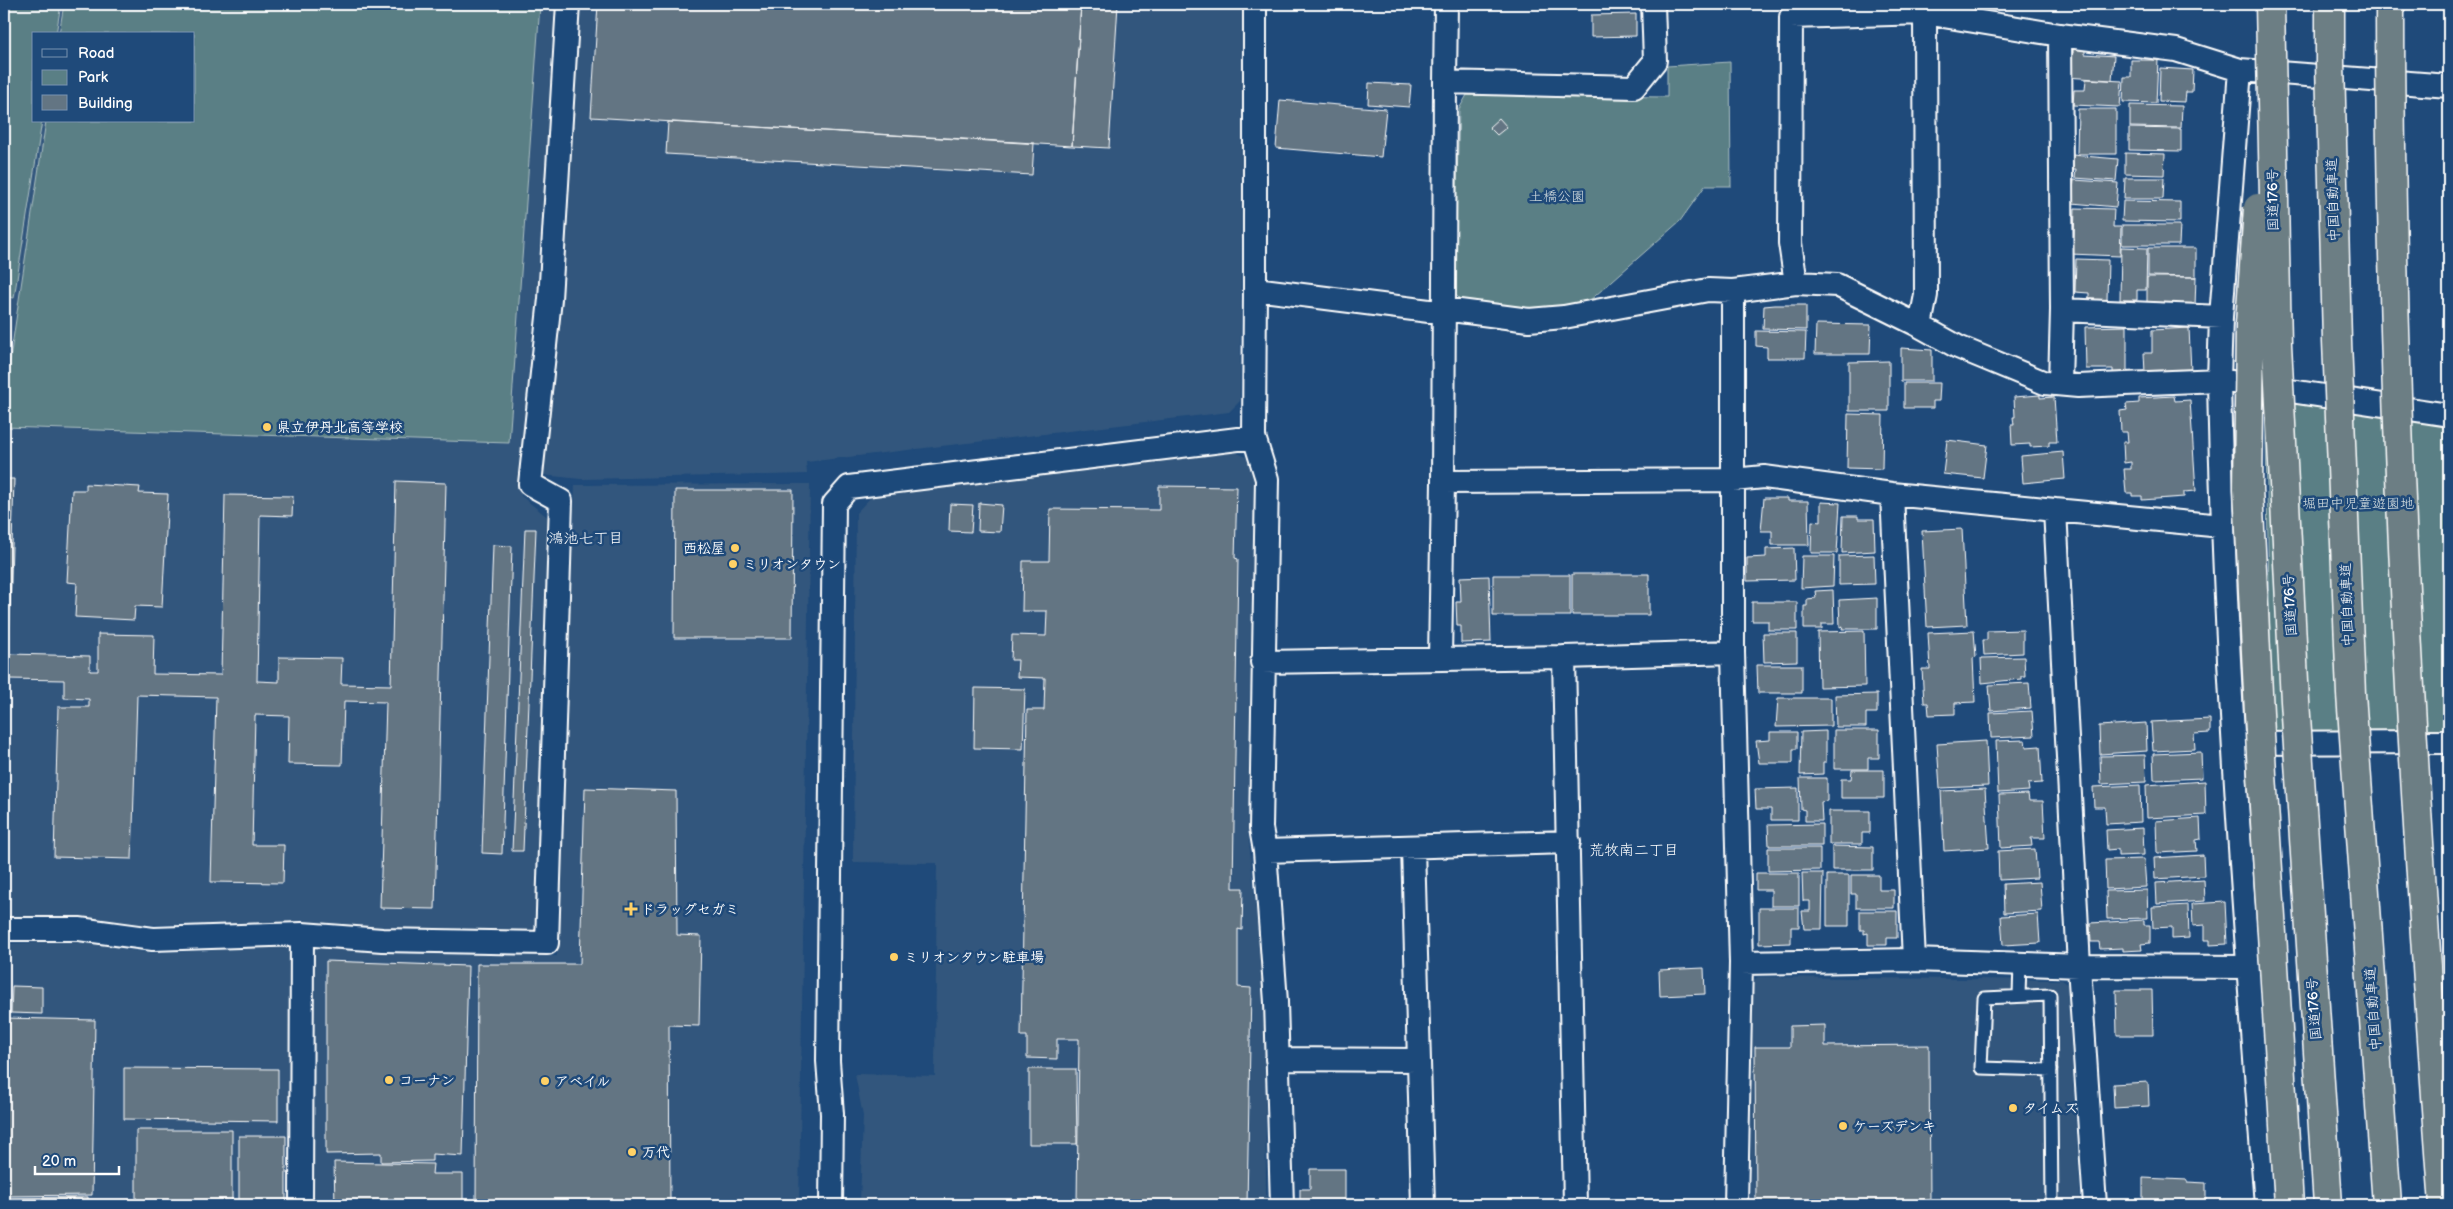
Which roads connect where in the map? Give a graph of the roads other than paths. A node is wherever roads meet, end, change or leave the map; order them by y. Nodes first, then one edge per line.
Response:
1 (568, 4) edge
2 (1256, 4) edge
3 (1446, 4) edge
4 (1653, 4) edge
5 (2270, 4) edge
6 (2330, 4) edge
7 (2390, 4) edge
8 (1925, 13) junction
9 (2060, 35) junction
10 (2270, 54) junction
11 (2240, 70) junction
12 (1444, 82) junction
13 (2449, 86) edge
14 (1796, 282) junction
15 (1255, 289) junction
16 (1733, 291) junction
17 (1444, 309) junction
18 (2062, 310) junction
19 (2221, 317) junction
20 (1920, 326) junction
21 (2219, 380) junction
22 (2060, 383) junction
23 (2449, 415) edge
24 (1254, 437) junction
25 (1733, 480) junction
26 (1443, 482) junction
27 (1892, 494) junction
28 (2054, 510) junction
29 (2222, 526) junction
30 (1733, 652) junction
31 (1564, 657) junction
32 (1440, 658) junction
33 (1262, 662) junction
34 (2449, 742) edge
35 (2235, 743) junction
36 (1568, 842) junction
37 (1413, 846) junction
38 (1265, 851) junction
39 (4, 930) edge
40 (302, 934) junction
41 (1914, 960) junction
42 (1741, 963) junction
43 (2020, 964) junction
44 (2079, 966) junction
45 (2248, 967) junction
46 (2019, 995) junction
47 (1277, 1059) junction
48 (1418, 1060) junction
49 (2051, 1070) junction
50 (300, 1205) edge
51 (831, 1205) edge
52 (1282, 1205) edge
53 (1423, 1205) edge
54 (1575, 1205) edge
55 (1736, 1205) edge
56 (2052, 1205) edge
57 (2095, 1205) edge
58 (2266, 1205) edge
59 (2290, 1205) edge
60 (2328, 1205) edge
61 (2387, 1205) edge
62 (2444, 1205) edge

1 - 40 street
2 - 15 street
3 - 12 street
4 - 12 street
5 - 10 highway, 国道176号, bridge
6 - 61 highway, 中国自動車道, bridge
7 - 62 highway, bridge
8 - 9 street
8 - 14 street
8 - 20 street
9 - 11 street
9 - 18 street
10 - 59 highway, bridge
10 - 60 highway, 国道176号, bridge
11 - 13 street
11 - 19 street
12 - 17 street
14 - 16 street
14 - 20 street
15 - 17 street
15 - 24 street
16 - 17 street
16 - 25 street
17 - 26 street
18 - 19 street
18 - 22 street
19 - 21 street
20 - 22 street
21 - 22 street
21 - 23 street
21 - 29 street
24 - 33 street
24 - 51 street
25 - 26 street
25 - 27 street
25 - 30 street
26 - 32 street
27 - 28 street
27 - 41 street
28 - 29 street
28 - 44 street
29 - 35 street
30 - 31 street
30 - 42 street
31 - 32 street
31 - 36 street
32 - 33 street
33 - 38 street
34 - 35 street
35 - 45 street
36 - 37 street
36 - 54 street
37 - 38 street
37 - 48 street
38 - 47 street
39 - 40 street
40 - 50 street
41 - 42 street
41 - 43 street
42 - 55 street
43 - 44 street
43 - 46 lane
44 - 45 street
44 - 57 street
45 - 58 street
46 - 49 lane
46 - 49 lane
47 - 48 street
47 - 52 street
48 - 53 street
49 - 56 lane

